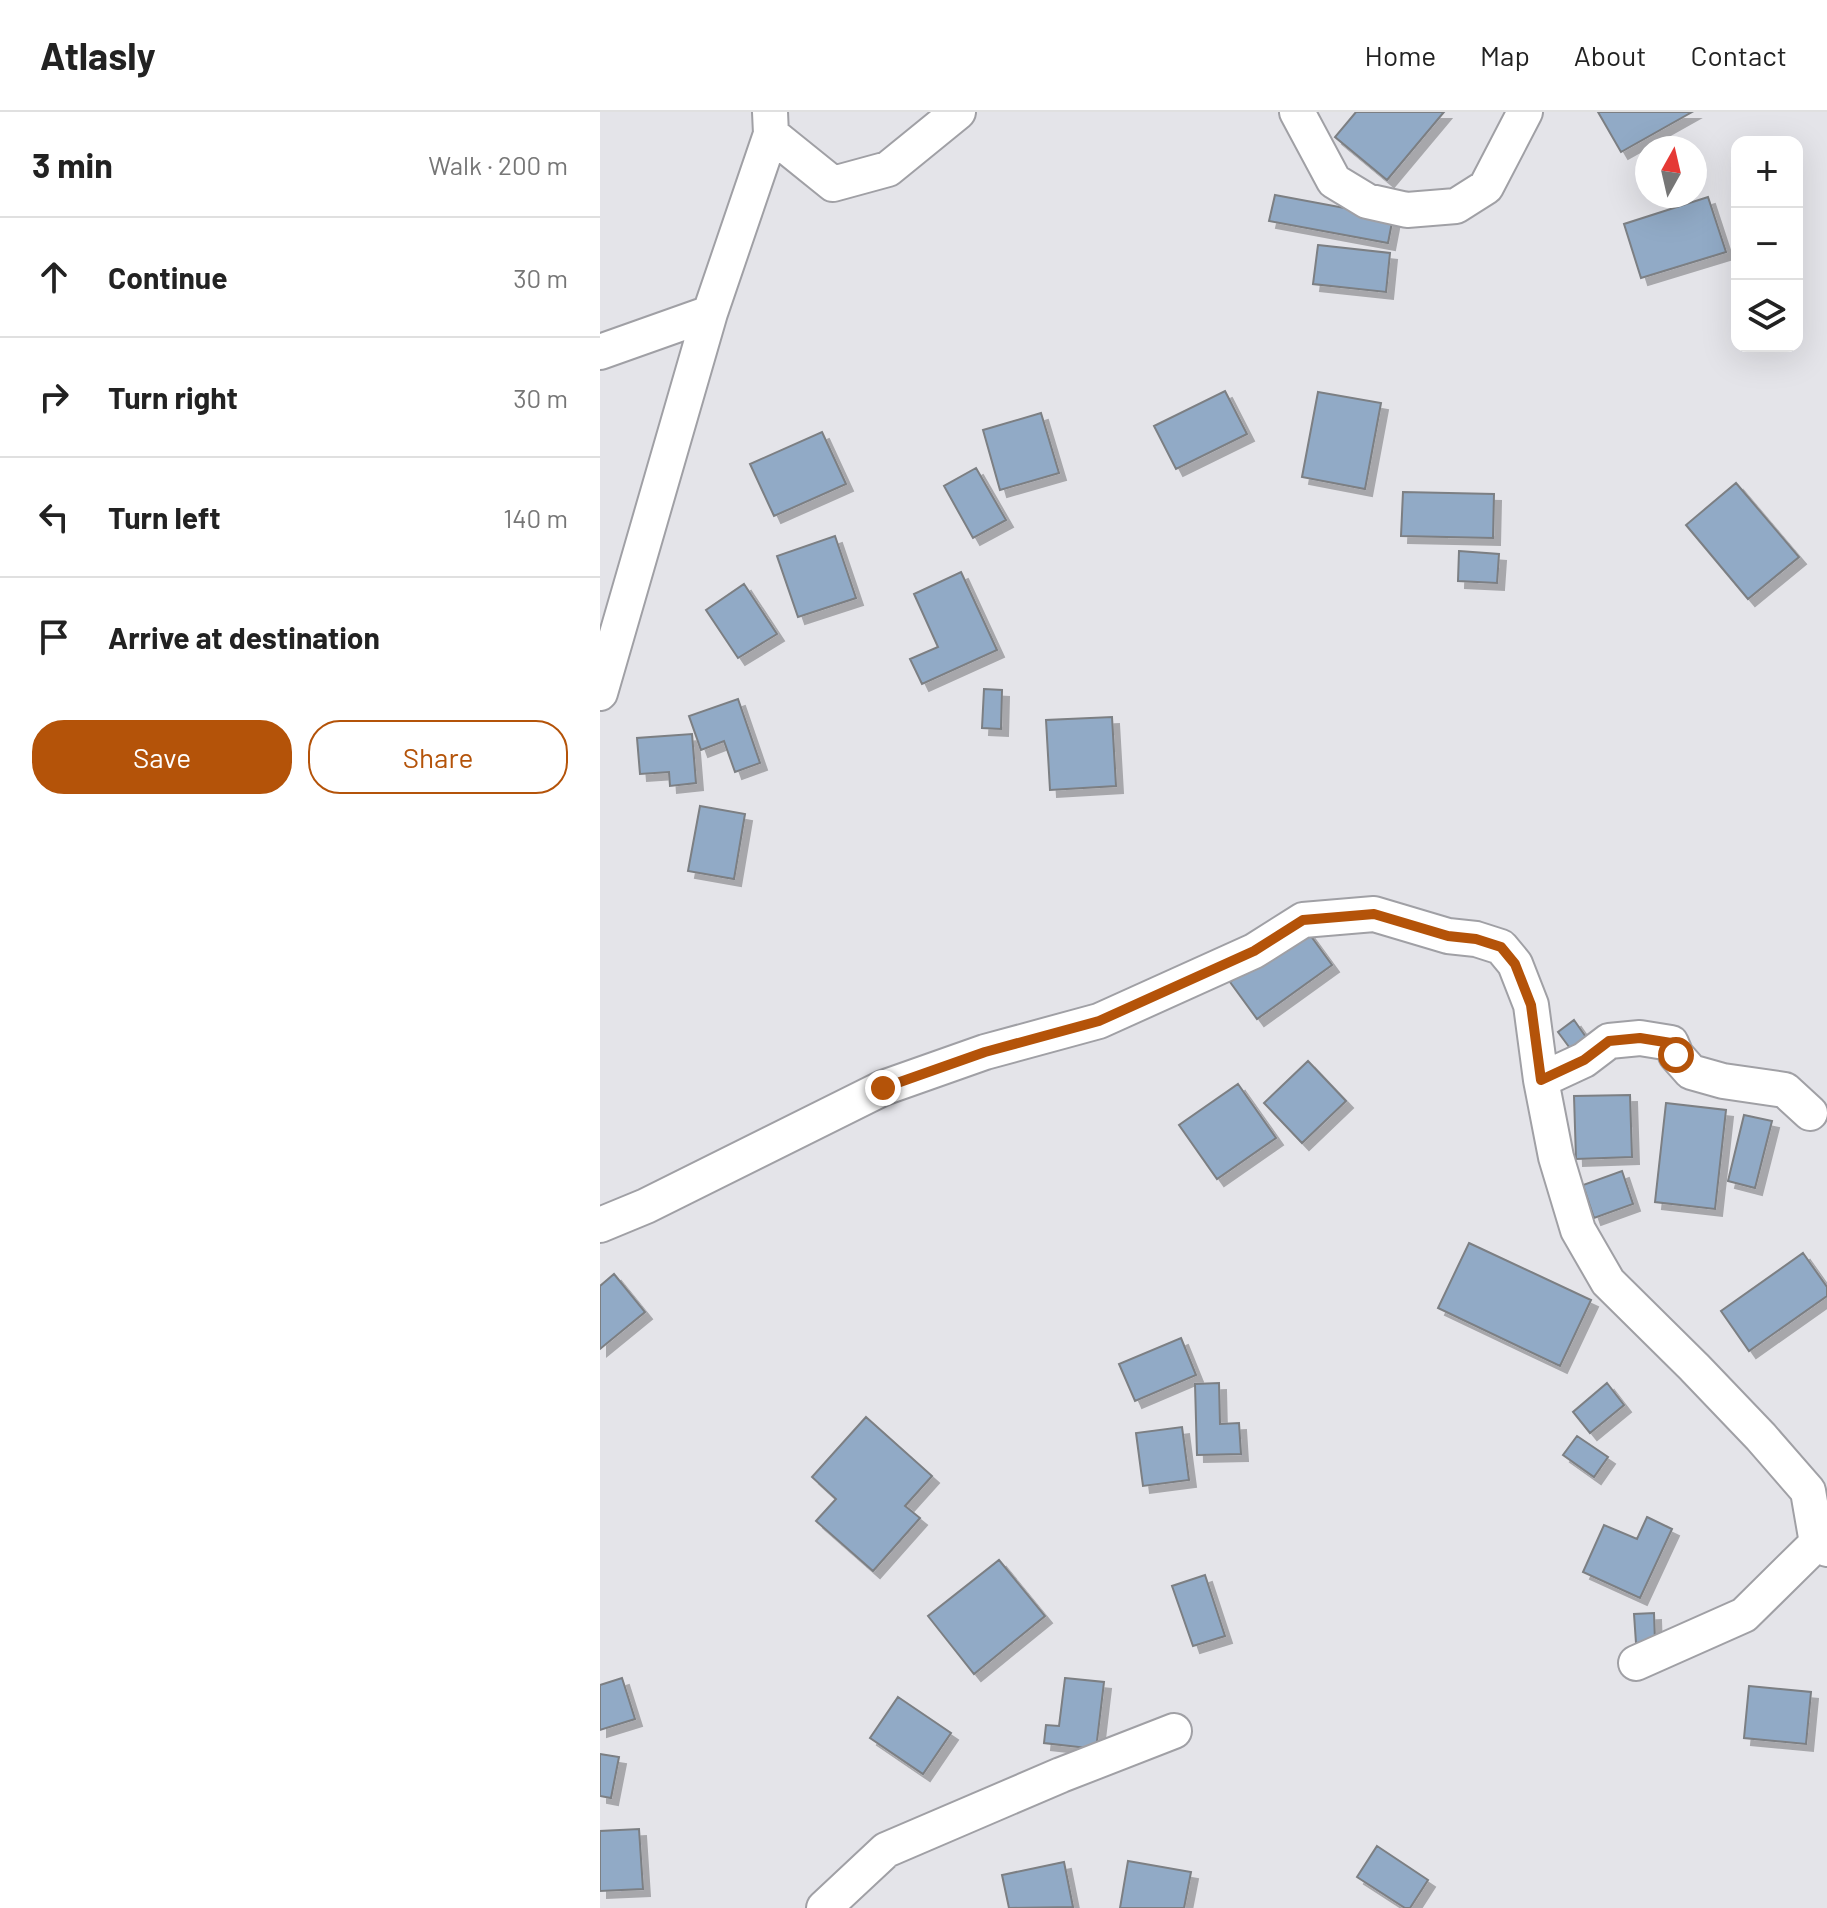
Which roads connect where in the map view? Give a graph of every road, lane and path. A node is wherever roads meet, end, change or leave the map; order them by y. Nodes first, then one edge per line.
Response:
1 (958, 112) edge
2 (1297, 112) edge
3 (1525, 112) edge
4 (770, 123) edge
5 (710, 313) junction
6 (600, 352) edge
7 (600, 693) edge
8 (1541, 1080) junction
9 (1810, 1113) dead end
10 (600, 1225) edge
11 (1822, 1546) edge
12 (1636, 1663) dead end
13 (1174, 1731) dead end
14 (824, 1908) edge

1 - 4 street
2 - 3 street
4 - 5 street
5 - 6 street
5 - 7 street
8 - 9 street
8 - 10 street
8 - 11 street
11 - 12 street
13 - 14 street

